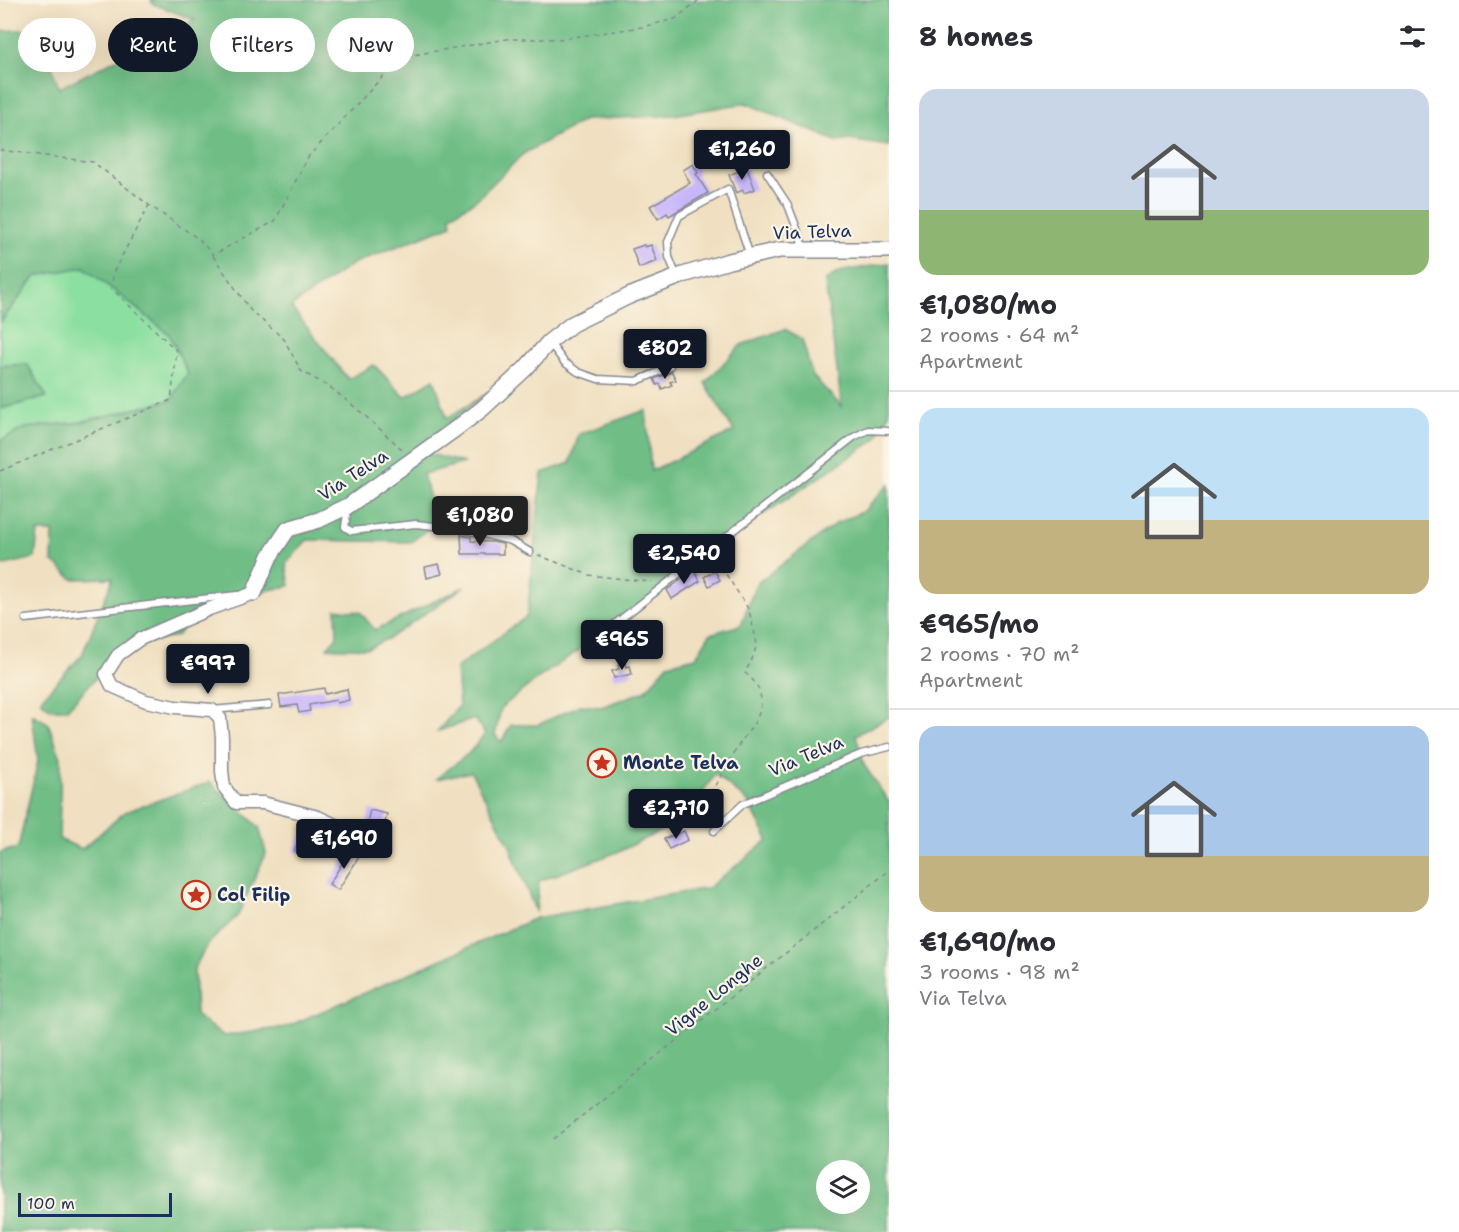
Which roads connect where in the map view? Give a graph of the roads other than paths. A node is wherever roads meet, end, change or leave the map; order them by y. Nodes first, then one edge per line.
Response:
1 (767, 173) dead end
2 (805, 250) junction
3 (889, 250) edge
4 (751, 256) junction
5 (677, 277) junction
6 (549, 342) junction
7 (670, 367) dead end
8 (889, 431) edge
9 (348, 506) junction
10 (530, 552) road end
11 (254, 592) junction
12 (26, 619) dead end
13 (603, 633) dead end
14 (269, 705) dead end
15 (212, 710) junction
16 (889, 747) edge
17 (714, 831) road end
18 (349, 837) dead end

1 - 2 lane
2 - 3 street, Via Telva
2 - 4 street, Via Telva
4 - 5 street, Via Telva
4 - 5 lane
5 - 6 street, Via Telva
6 - 7 lane
6 - 9 street, Via Telva
8 - 13 lane
9 - 10 lane
9 - 11 street, Via Telva
11 - 12 lane
11 - 15 street
14 - 15 lane
15 - 18 street
16 - 17 lane, Via Telva

